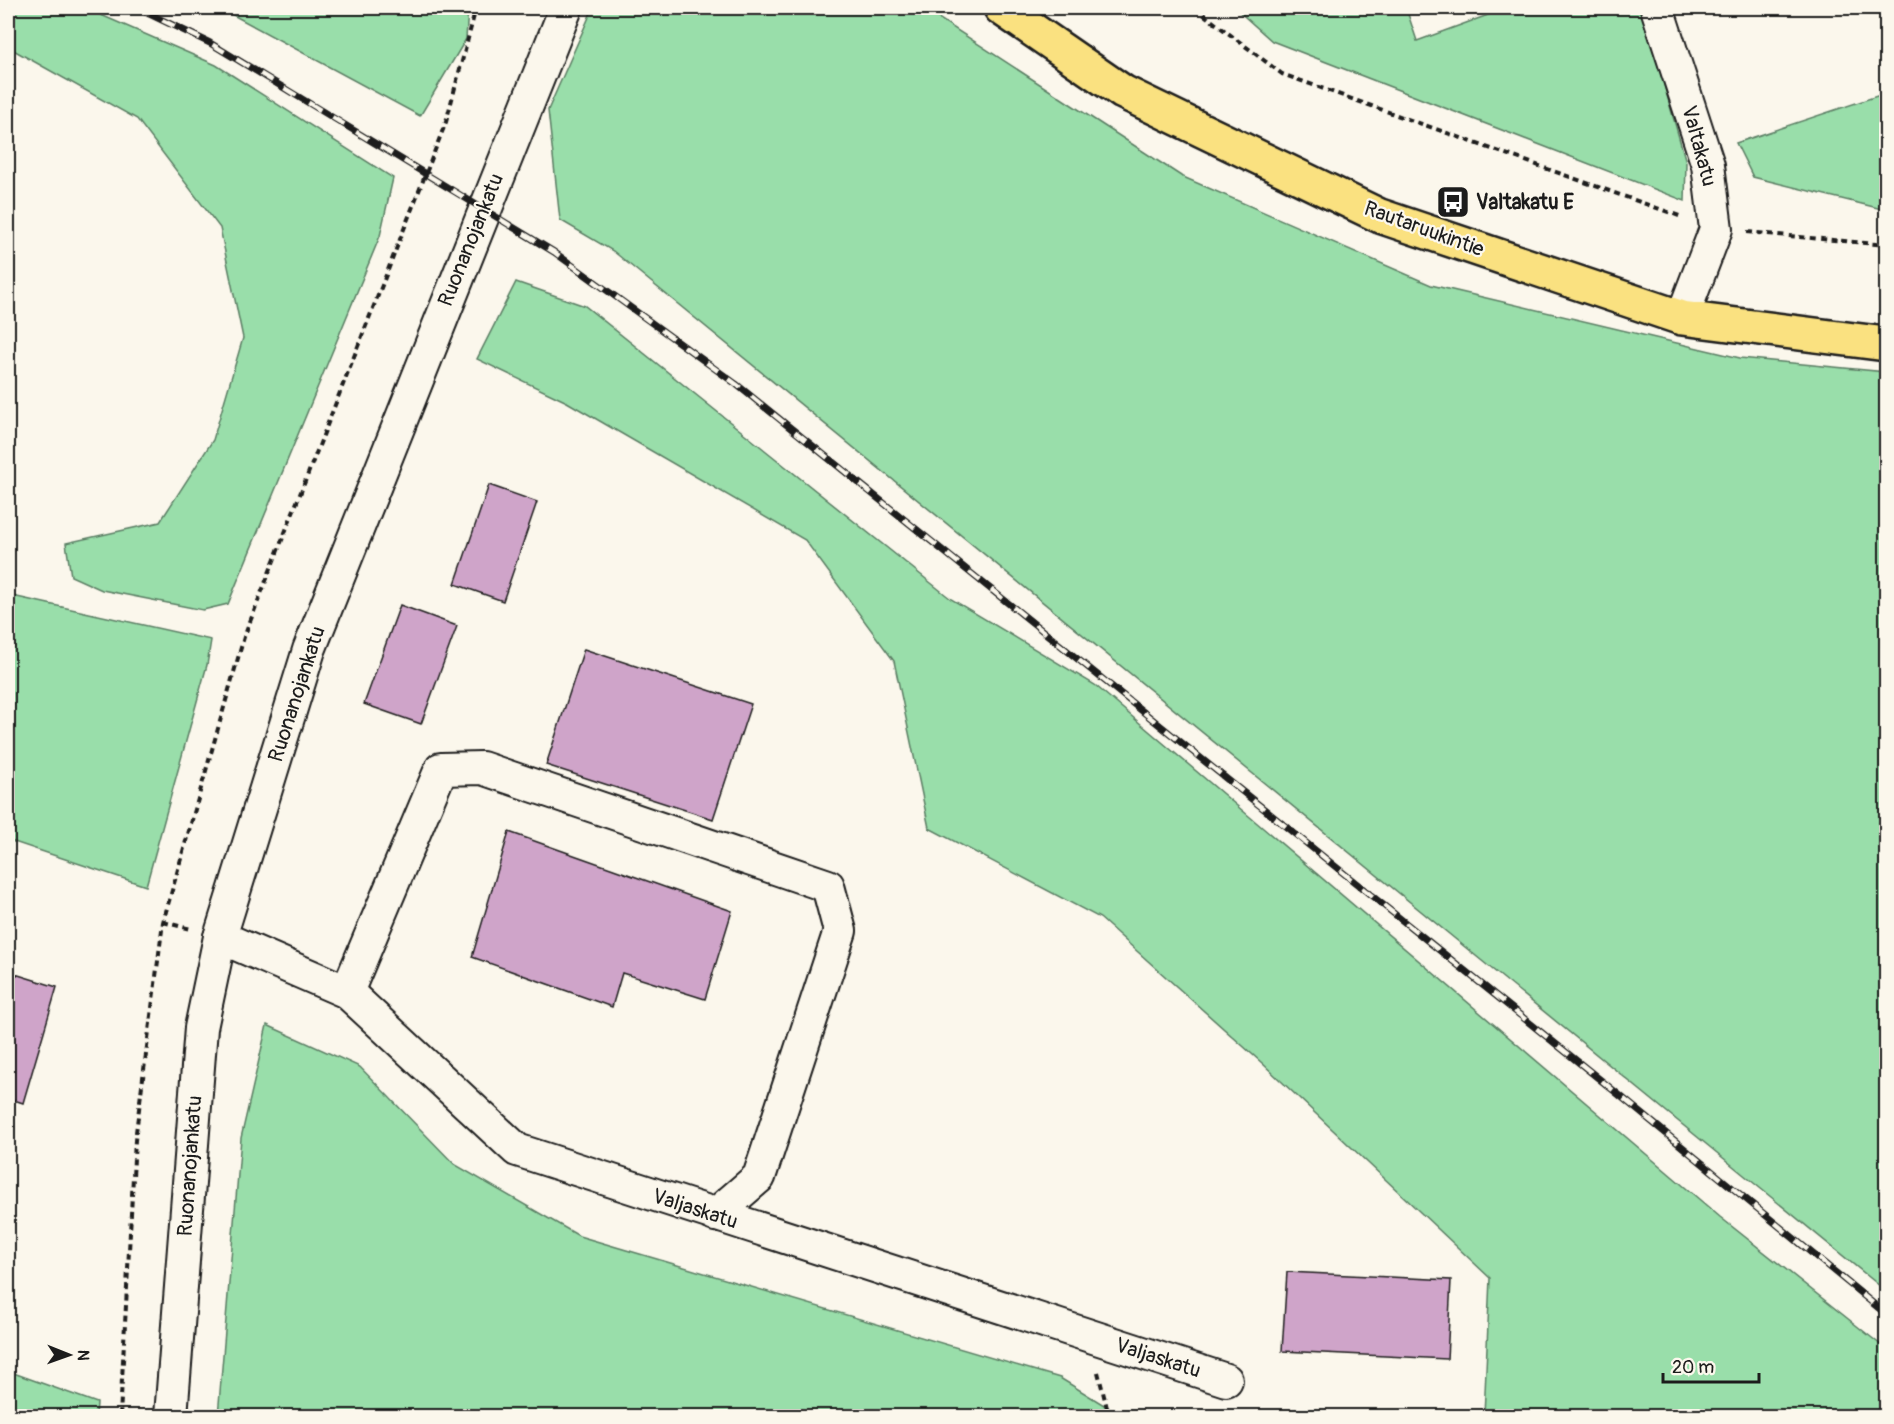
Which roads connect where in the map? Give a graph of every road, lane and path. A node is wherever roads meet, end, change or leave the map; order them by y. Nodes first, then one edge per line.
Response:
1 (477, 8) edge
2 (566, 8) edge
3 (1001, 8) edge
4 (1195, 8) edge
5 (1657, 8) edge
6 (1716, 230) junction
7 (1887, 245) edge
8 (1682, 318) junction
9 (1887, 344) edge
10 (220, 937) junction
11 (347, 992) junction
12 (715, 1215) junction
13 (1090, 1336) junction
14 (1226, 1380) dead end
15 (120, 1416) edge
16 (171, 1416) edge
17 (1109, 1416) edge

1 - 15 path
2 - 10 street, Ruonanojankatu
3 - 8 main road, Rautaruukintie
4 - 6 path
5 - 6 street, Valtakatu
6 - 7 path
6 - 8 street, Valtakatu
8 - 9 main road, Rautaruukintie
10 - 11 street, Valjaskatu
10 - 16 street, Ruonanojankatu
11 - 12 street, Valjaskatu
11 - 12 street
12 - 13 street, Valjaskatu
13 - 14 street, Valjaskatu
13 - 17 path

